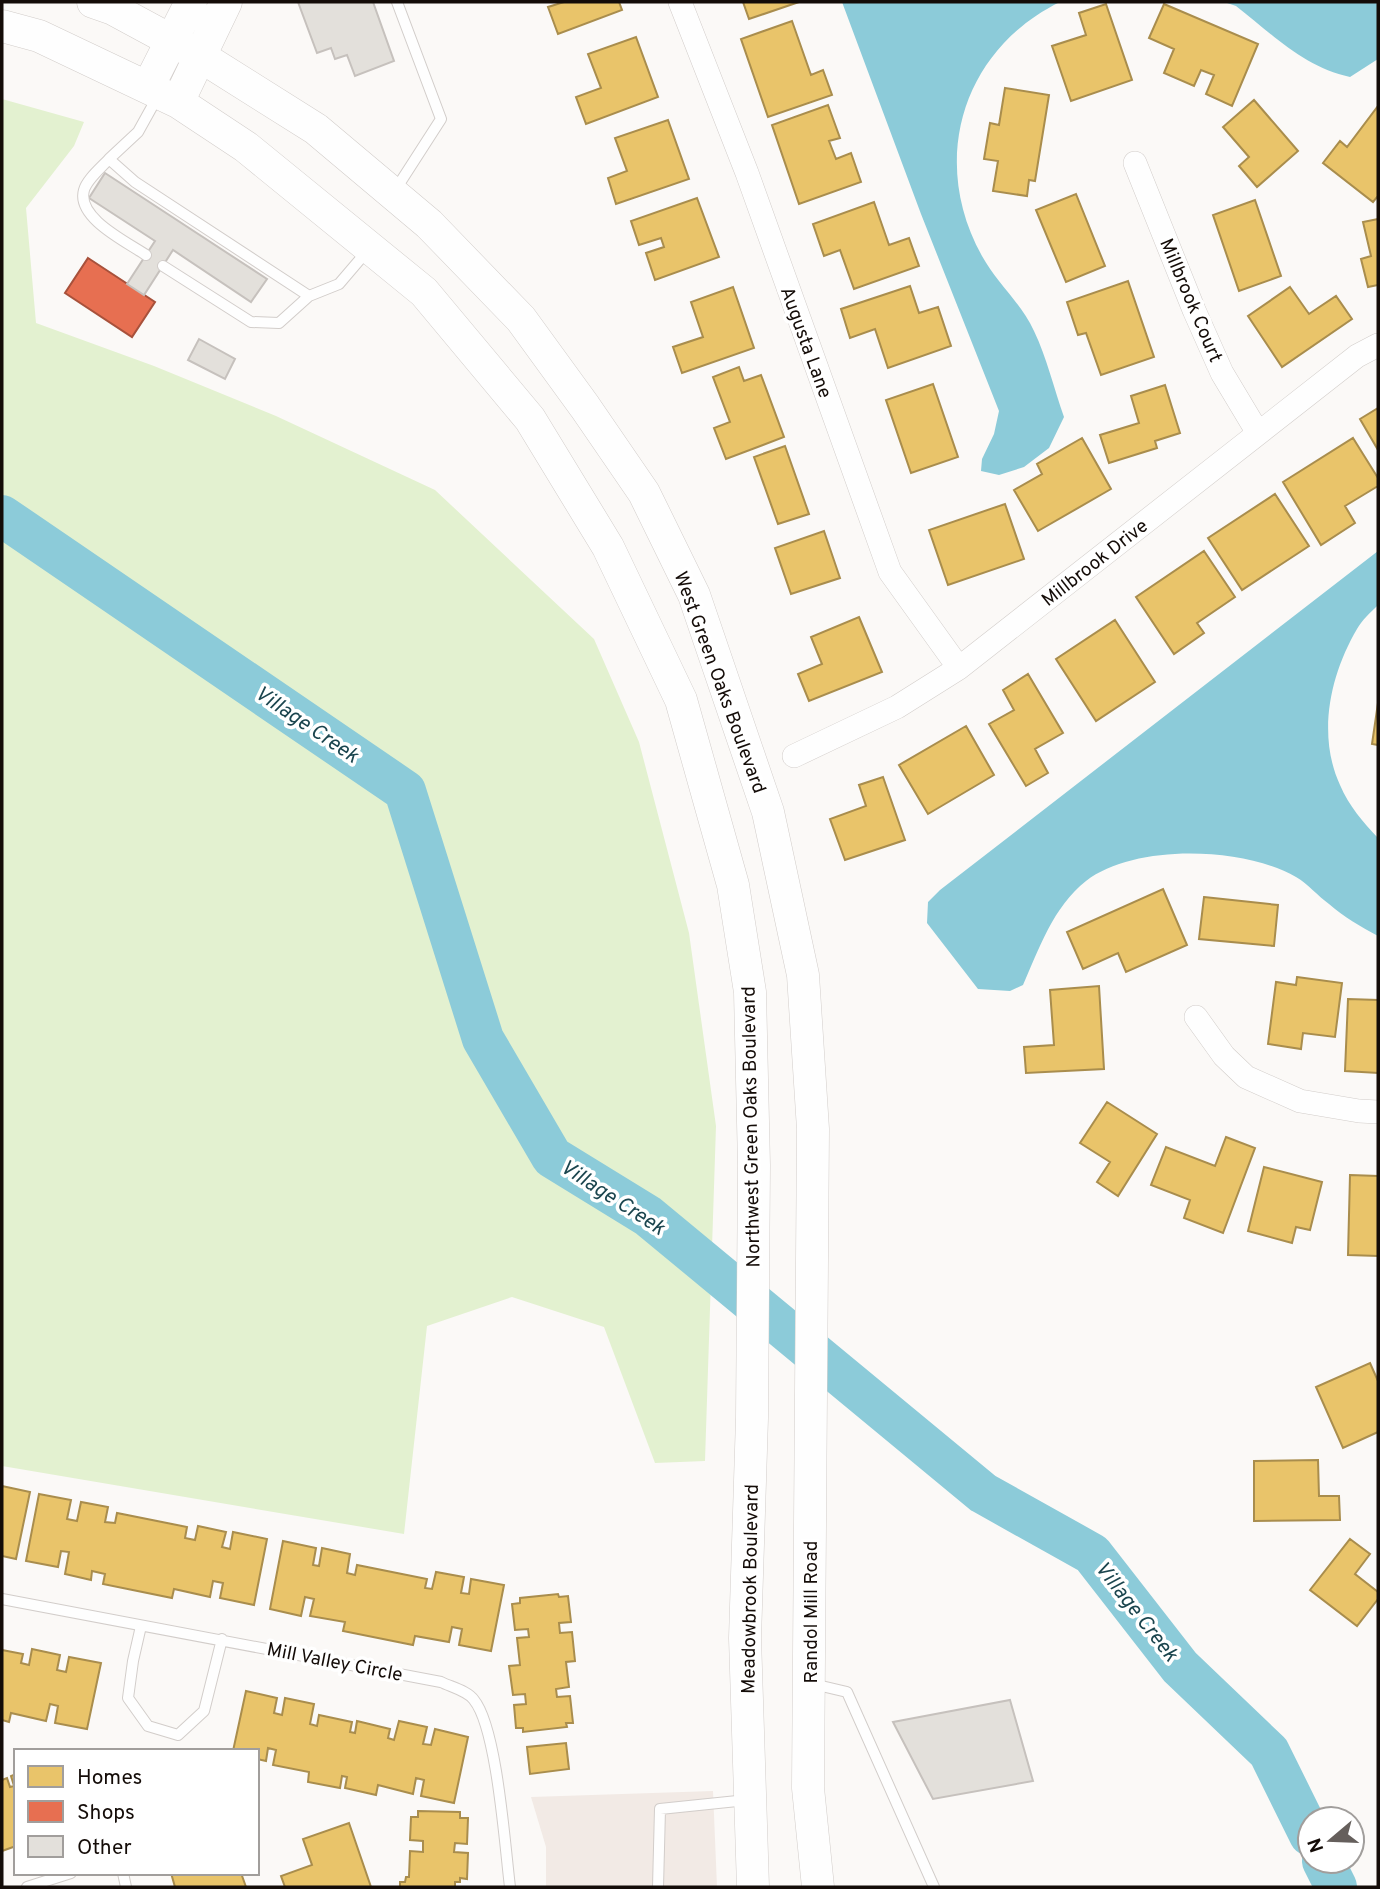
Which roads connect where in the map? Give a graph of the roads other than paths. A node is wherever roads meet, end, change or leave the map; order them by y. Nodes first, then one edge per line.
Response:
1 (93, 2) edge
2 (191, 2) edge
3 (226, 2) edge
4 (397, 2) edge
5 (680, 2) edge
6 (2, 26) edge
7 (170, 41) junction
8 (200, 56) junction
9 (162, 94) junction
10 (109, 159) junction
11 (1135, 163) dead end
12 (393, 194) junction
13 (370, 248) junction
14 (146, 255) dead end
15 (163, 265) dead end
16 (309, 296) junction
17 (1378, 345) edge
18 (1258, 433) junction
19 (959, 668) junction
20 (794, 756) dead end
21 (1195, 1017) dead end
22 (1378, 1112) edge
23 (753, 1290) joint
24 (812, 1337) joint
25 (2, 1599) edge
26 (141, 1626) junction
27 (222, 1639) junction
28 (810, 1683) junction
29 (750, 1800) junction
30 (65, 1875) edge
31 (27, 1887) edge
32 (510, 1887) edge
33 (658, 1887) edge
34 (753, 1887) edge
35 (818, 1887) edge
36 (934, 1887) edge

1 - 7 main road
2 - 7 main road
3 - 8 main road
4 - 12 lane
5 - 19 street, Augusta Lane
6 - 9 main road, Northwest Green Oaks Boulevard
7 - 8 main road
7 - 9 main road
8 - 9 main road
8 - 12 main road, West Green Oaks Boulevard
9 - 10 lane
9 - 13 main road, Northwest Green Oaks Boulevard
10 - 14 lane
10 - 16 lane
11 - 18 street, Millbrook Court
12 - 24 main road, West Green Oaks Boulevard
13 - 16 lane
13 - 23 main road, Northwest Green Oaks Boulevard
15 - 16 lane
17 - 18 street, Millbrook Drive
18 - 19 street, Millbrook Drive
19 - 20 street, Millbrook Drive
21 - 22 street
23 - 29 main road, Meadowbrook Boulevard
24 - 28 main road, Randol Mill Road
25 - 26 lane, Mill Valley Circle
26 - 27 lane, Mill Valley Circle
26 - 27 lane
27 - 32 lane, Mill Valley Circle
28 - 35 main road, Randol Mill Road
28 - 36 lane
29 - 33 lane
29 - 34 main road, Meadowbrook Boulevard
30 - 31 lane

